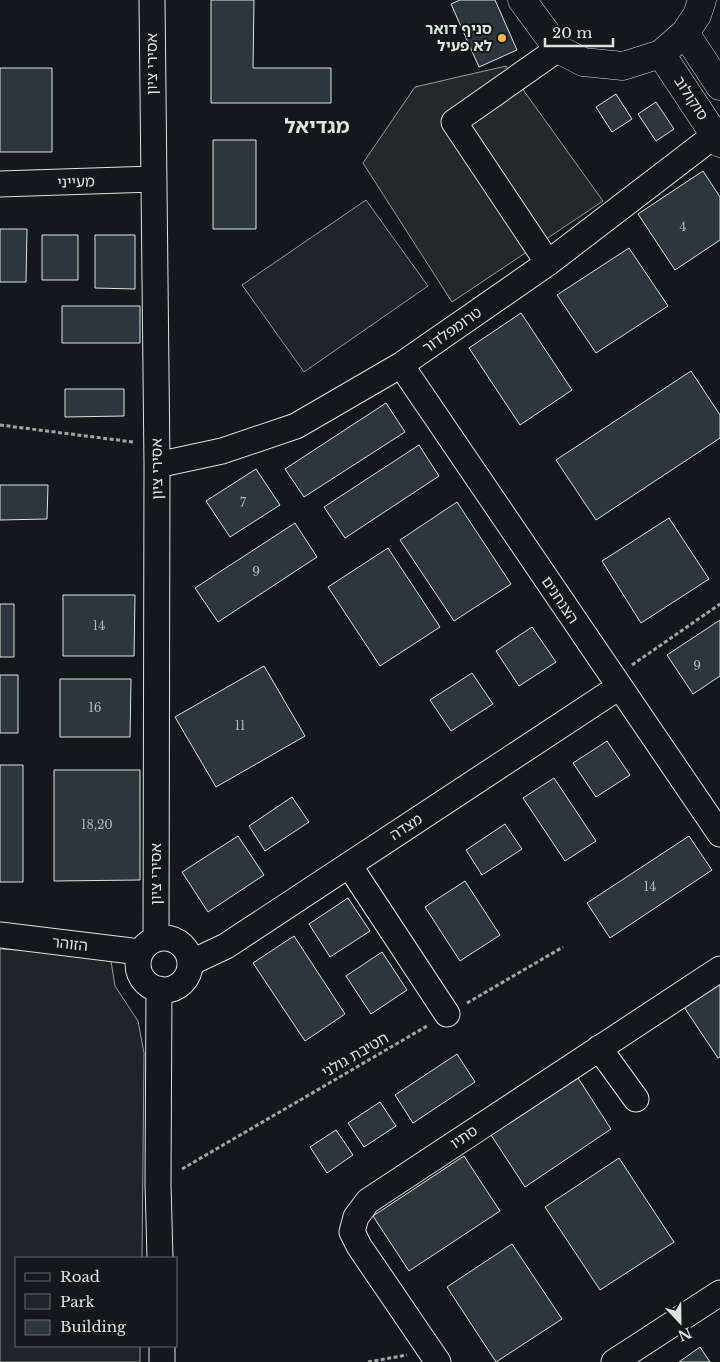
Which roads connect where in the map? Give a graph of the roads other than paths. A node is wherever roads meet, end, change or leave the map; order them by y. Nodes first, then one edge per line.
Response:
1 (152, 0) edge
2 (522, 0) edge
3 (702, 0) edge
4 (685, 33) junction
5 (558, 49) junction
6 (661, 54) junction
7 (720, 86) edge
8 (717, 139) edge
9 (153, 179) junction
10 (0, 184) edge
11 (548, 263) junction
12 (401, 366) junction
13 (157, 455) junction
14 (616, 682) junction
15 (720, 834) edge
16 (349, 865) junction
17 (0, 935) edge
18 (148, 946) junction
19 (190, 962) junction
20 (720, 969) edge
21 (159, 989) junction
22 (448, 1014) road end
23 (599, 1048) junction
24 (636, 1100) dead end
25 (160, 1257) edge
26 (720, 1293) edge
27 (162, 1347) edge
28 (434, 1356) edge
29 (162, 1362) edge
30 (614, 1362) edge

1 - 9 street, אסירי ציון
2 - 5 main road
3 - 4 main road
4 - 6 main road
4 - 7 main road, סוקולוב
5 - 6 main road
5 - 11 street
6 - 8 main road, סוקולוב
8 - 11 street, טרומפלדור
9 - 10 street, מעייני
9 - 13 street, אסירי ציון
11 - 12 street, טרומפלדור
12 - 13 street, טרומפלדור
12 - 14 street, הצנחנים
13 - 18 street, אסירי ציון
14 - 15 street, הצנחנים
14 - 16 street, מצדה
16 - 19 street, מצדה
16 - 22 street
17 - 18 street, הזוהר
18 - 19 street
18 - 21 street
19 - 21 street
20 - 23 street, סתיו
21 - 25 street
23 - 24 street
23 - 28 street, סתיו
26 - 30 street
27 - 29 street

